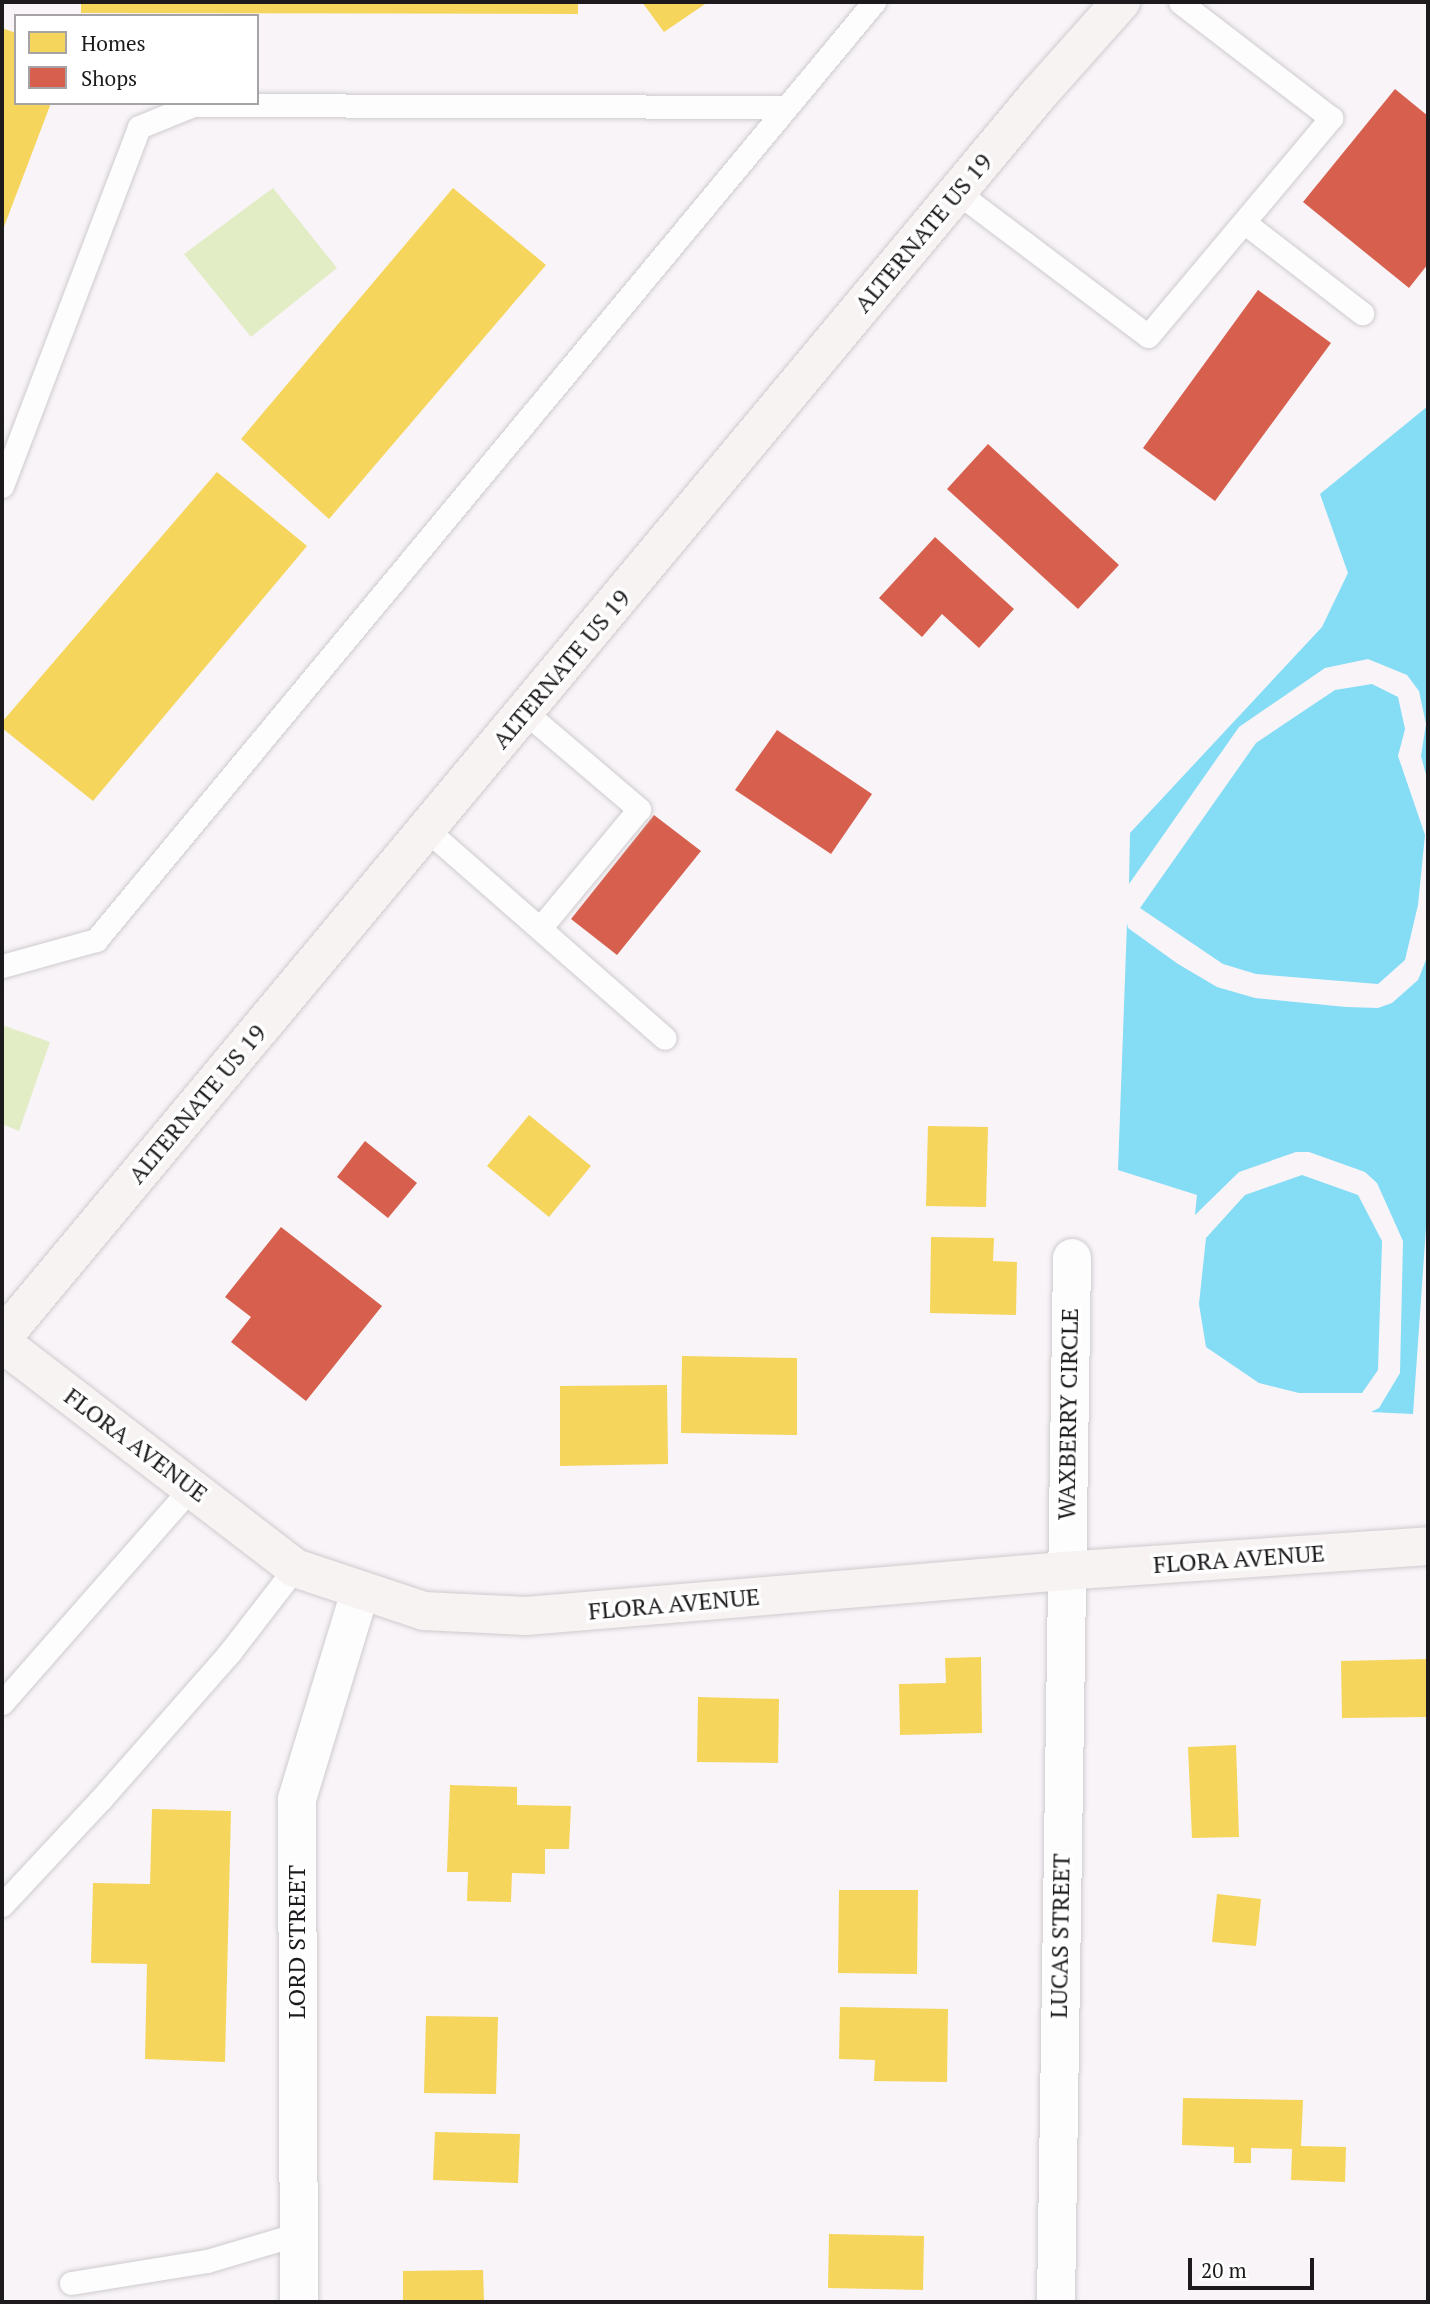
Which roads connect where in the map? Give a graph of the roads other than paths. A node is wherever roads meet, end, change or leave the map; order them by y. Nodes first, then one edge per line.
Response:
1 (874, 2) edge
2 (1121, 2) edge
3 (1180, 2) edge
4 (259, 104) edge
5 (191, 105) edge
6 (786, 107) junction
7 (957, 192) junction
8 (1245, 223) junction
9 (1362, 313) dead end
10 (2, 486) edge
11 (525, 712) junction
12 (426, 828) junction
13 (542, 926) junction
14 (2, 966) edge
15 (665, 1038) dead end
16 (1072, 1258) dead end
17 (2, 1340) edge
18 (191, 1488) junction
19 (1428, 1546) edge
20 (295, 1568) junction
21 (1064, 1571) junction
22 (360, 1591) junction
23 (2, 1703) edge
24 (2, 1905) edge
25 (298, 2234) junction
26 (71, 2283) dead end
27 (299, 2302) edge
28 (1056, 2302) edge

1 - 6 lane
2 - 7 main road, ALTERNATE US 19
3 - 8 lane
4 - 6 lane
5 - 10 lane
6 - 14 lane
7 - 8 lane
7 - 11 main road, ALTERNATE US 19
8 - 9 lane
11 - 12 main road, ALTERNATE US 19
11 - 13 lane
12 - 13 lane
12 - 17 main road, ALTERNATE US 19
13 - 15 lane
16 - 21 street, WAXBERRY CIRCLE
17 - 18 main road, FLORA AVENUE
18 - 20 main road, FLORA AVENUE
18 - 23 lane
19 - 21 main road, FLORA AVENUE
20 - 22 main road, FLORA AVENUE
20 - 24 lane
21 - 22 main road, FLORA AVENUE
21 - 28 street, LUCAS STREET
22 - 25 street, LORD STREET
25 - 26 lane
25 - 27 street, LORD STREET

